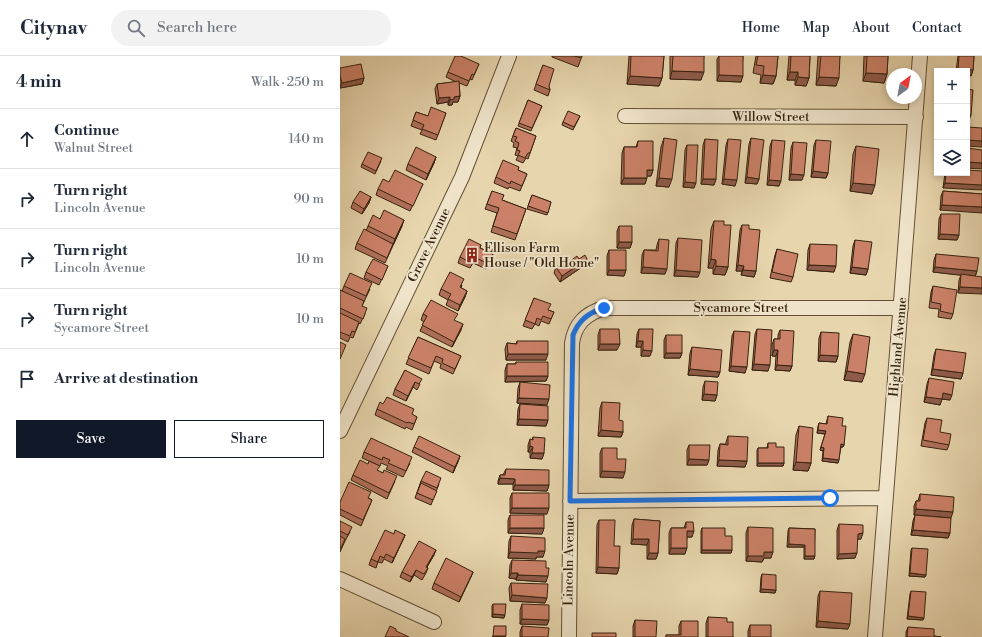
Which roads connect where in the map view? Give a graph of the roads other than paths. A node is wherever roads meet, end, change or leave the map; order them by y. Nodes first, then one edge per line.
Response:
1 (509, 56) edge
2 (920, 56) edge
3 (625, 116) dead end
4 (916, 117) junction
5 (902, 308) junction
6 (584, 318) joint
7 (340, 430) edge
8 (885, 498) junction
9 (570, 501) junction
10 (340, 579) edge
11 (434, 622) dead end
12 (568, 637) edge
13 (875, 637) edge

1 - 7 street, Grove Avenue
2 - 4 street, Highland Avenue
3 - 4 street, Willow Street
4 - 5 street, Highland Avenue
5 - 6 street, Sycamore Street
5 - 8 street, Highland Avenue
6 - 9 street, Lincoln Avenue
8 - 9 street
8 - 13 street, Highland Avenue
9 - 12 street, Lincoln Avenue
10 - 11 street

